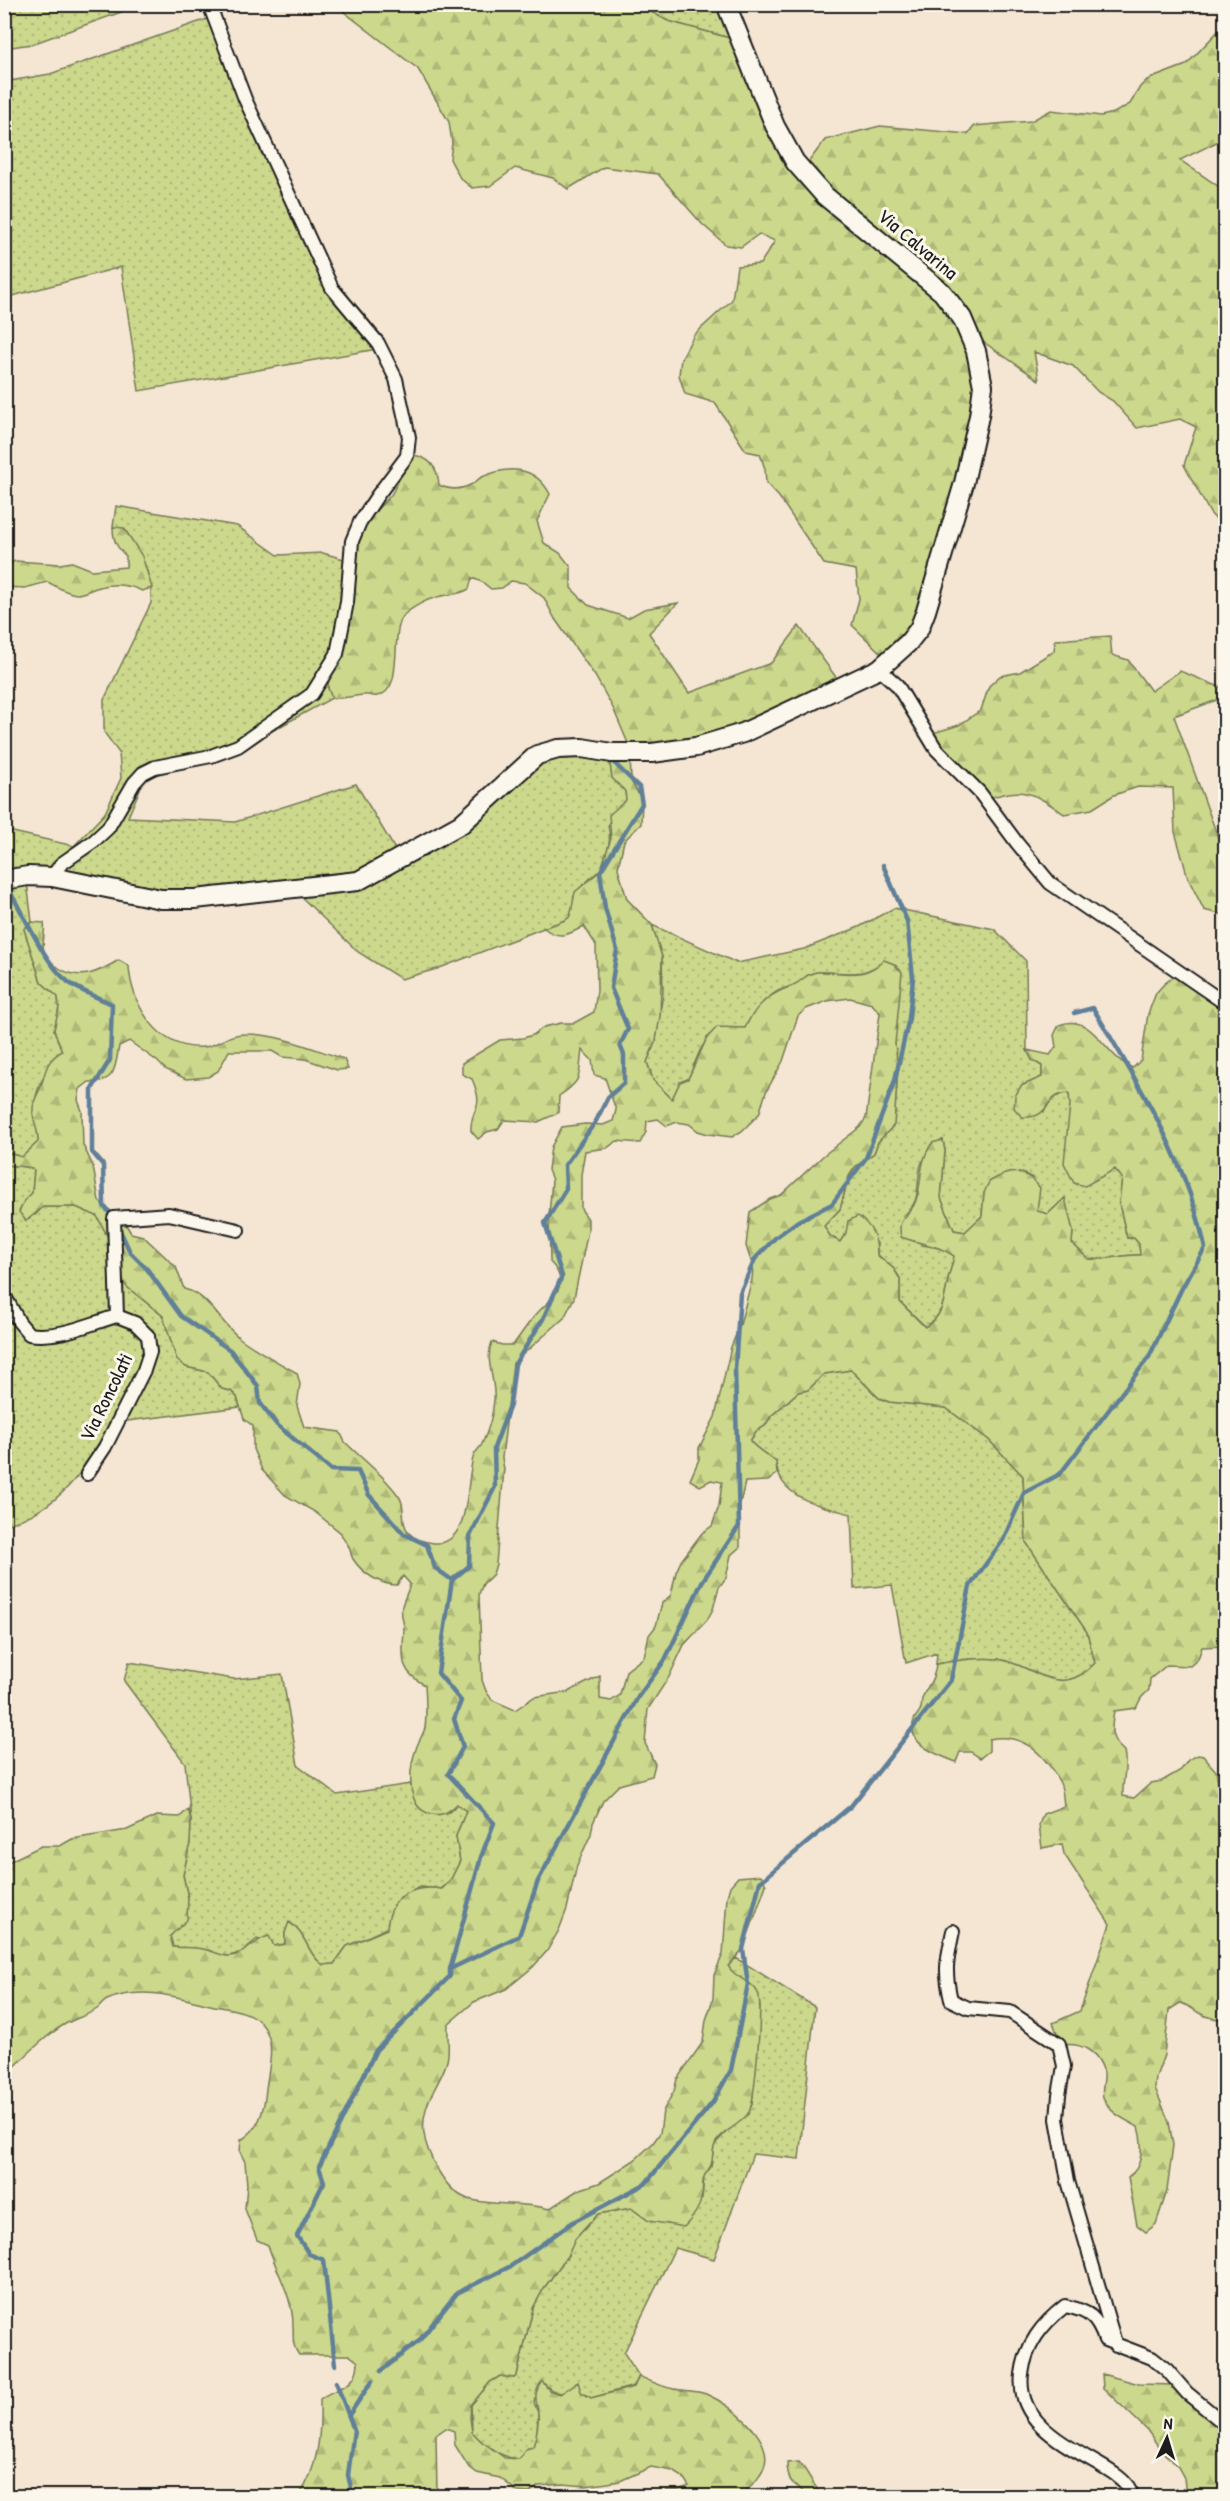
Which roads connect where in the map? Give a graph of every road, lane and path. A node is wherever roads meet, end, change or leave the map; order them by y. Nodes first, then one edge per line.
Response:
1 (209, 4) edge
2 (726, 4) edge
3 (879, 669) junction
4 (51, 877) junction
5 (4, 880) edge
6 (1226, 1004) edge
7 (238, 1230) dead end
8 (4, 1294) edge
9 (117, 1316) junction
10 (87, 1474) dead end
11 (953, 1931) dead end
12 (1116, 2346) junction
13 (1226, 2425) edge
14 (1132, 2496) edge

1 - 4 street
2 - 3 street, Via Calvarina
3 - 4 street, Via Calvarina
3 - 6 street
4 - 5 street, Via Calvarina
7 - 9 street
8 - 9 street
9 - 10 street, Via Roncolati
11 - 12 street
12 - 13 street
12 - 14 street

